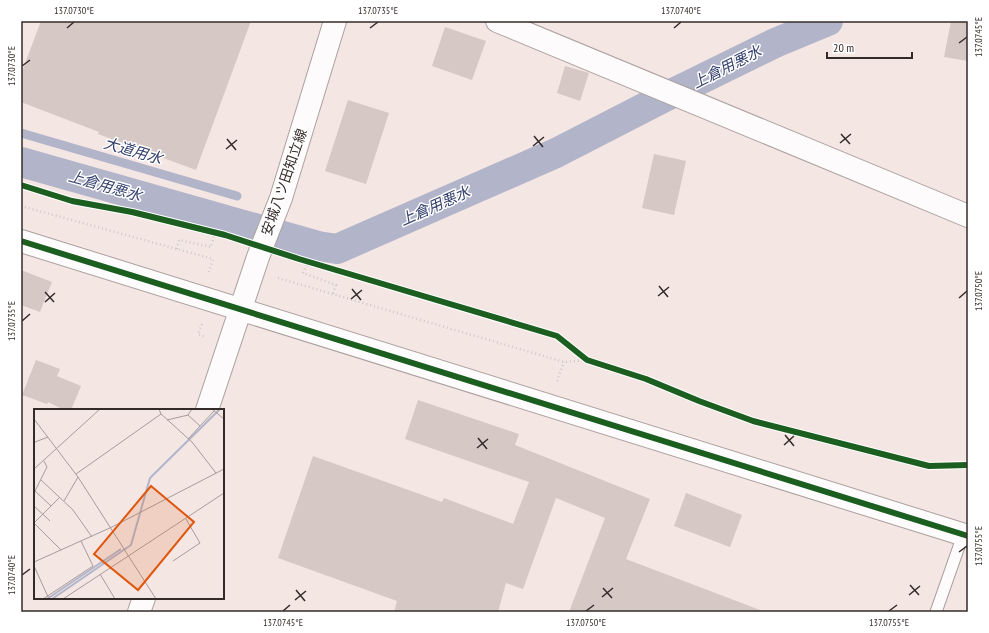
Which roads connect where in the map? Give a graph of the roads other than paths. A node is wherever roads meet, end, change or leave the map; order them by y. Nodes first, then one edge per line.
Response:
1 (335, 21) edge
2 (498, 21) edge
3 (968, 216) edge
4 (21, 241) edge
5 (241, 309) junction
6 (207, 409) edge
7 (966, 535) edge
8 (144, 599) edge
9 (139, 612) edge
10 (936, 612) edge

1 - 5 street, 安城八ツ田知立線
2 - 3 street
4 - 5 street
5 - 6 street, 安城八ツ田知立線
5 - 7 street
7 - 10 lane
8 - 9 street

